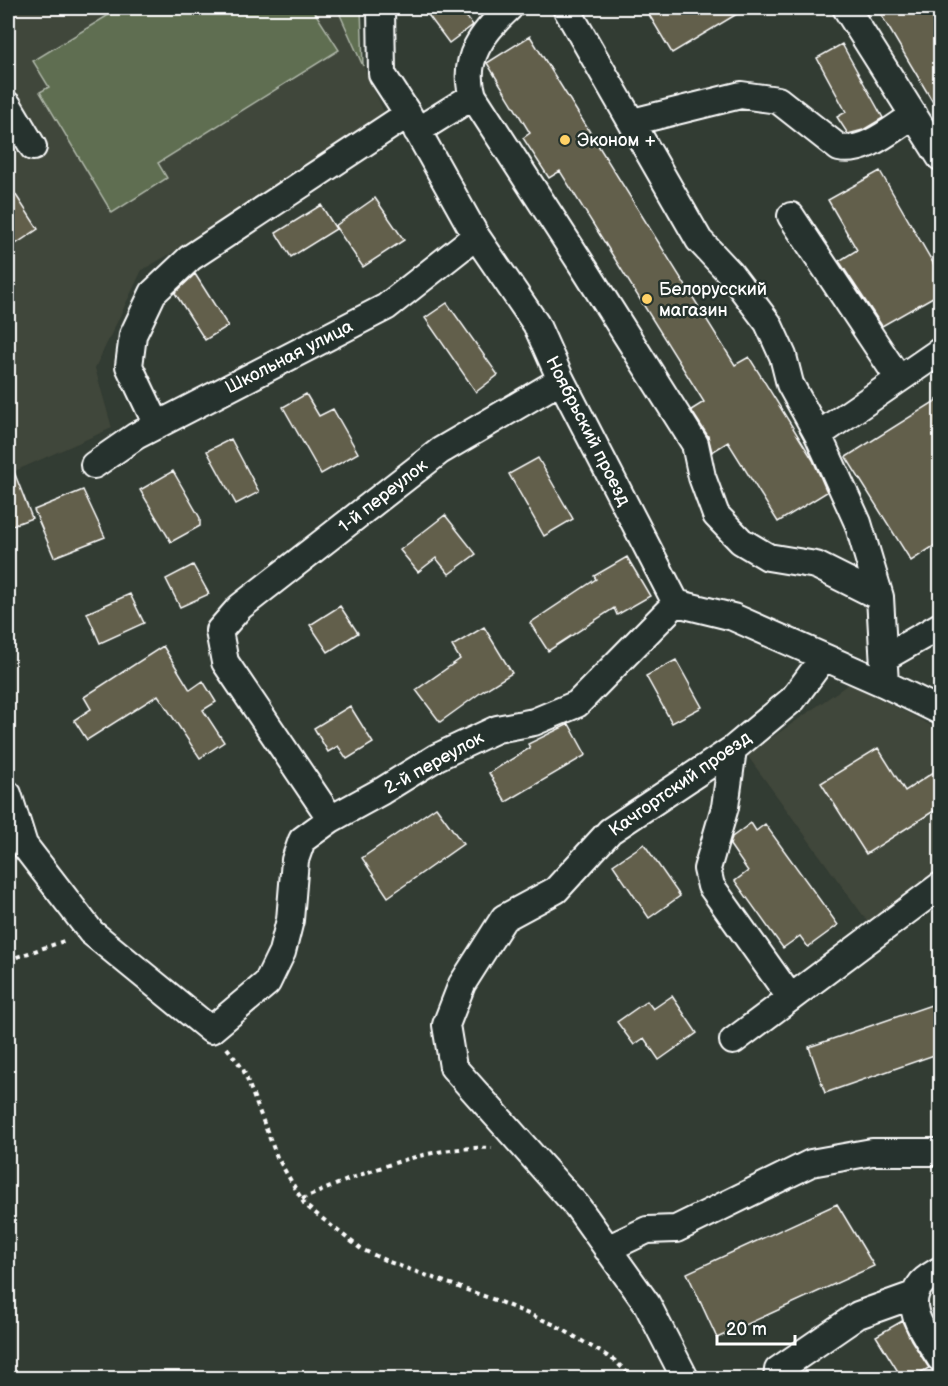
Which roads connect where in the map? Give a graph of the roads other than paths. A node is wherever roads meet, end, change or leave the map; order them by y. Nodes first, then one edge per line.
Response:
1 (381, 8) edge
2 (509, 8) edge
3 (566, 8) edge
4 (846, 8) edge
5 (472, 96) junction
6 (8, 105) edge
7 (914, 115) junction
8 (413, 122) junction
9 (632, 122) junction
10 (33, 147) dead end
11 (940, 157) edge
12 (790, 216) dead end
13 (476, 236) junction
14 (940, 351) edge
15 (899, 379) junction
16 (561, 380) junction
17 (157, 425) junction
18 (818, 435) junction
19 (94, 465) dead end
20 (880, 597) junction
21 (676, 603) junction
22 (940, 626) edge
23 (824, 657) junction
24 (884, 658) junction
25 (885, 684) junction
26 (940, 711) edge
27 (733, 749) junction
28 (8, 794) edge
29 (331, 819) junction
30 (940, 886) edge
31 (790, 997) junction
32 (733, 1041) dead end
33 (940, 1152) edge
34 (607, 1249) junction
35 (940, 1270) edge
36 (914, 1295) junction
37 (940, 1358) edge
38 (685, 1378) edge
39 (777, 1378) edge

1 - 8 street, Ноябрьский проезд
2 - 5 street
3 - 9 street
4 - 7 street
5 - 8 street
5 - 20 street
6 - 10 street
7 - 9 street
7 - 11 street
8 - 13 street, Ноябрьский проезд
8 - 17 street
9 - 18 street
12 - 15 street
13 - 16 street, Ноябрьский проезд
13 - 17 street, Школьная улица
14 - 15 street
15 - 18 street
16 - 21 street, Ноябрьский проезд
16 - 29 street, 1-й переулок
17 - 19 street, Школьная улица
18 - 20 street
20 - 24 street
21 - 23 street
21 - 29 street, 2-й переулок
22 - 24 street
23 - 25 street
23 - 27 street, Качгортский проезд
24 - 25 street
25 - 26 street
27 - 31 street
27 - 34 street, Качгортский проезд
28 - 29 street, 2-й переулок
30 - 31 street
31 - 32 street
33 - 34 street
34 - 38 street, Качгортский проезд
35 - 36 street
36 - 37 street
36 - 39 street

